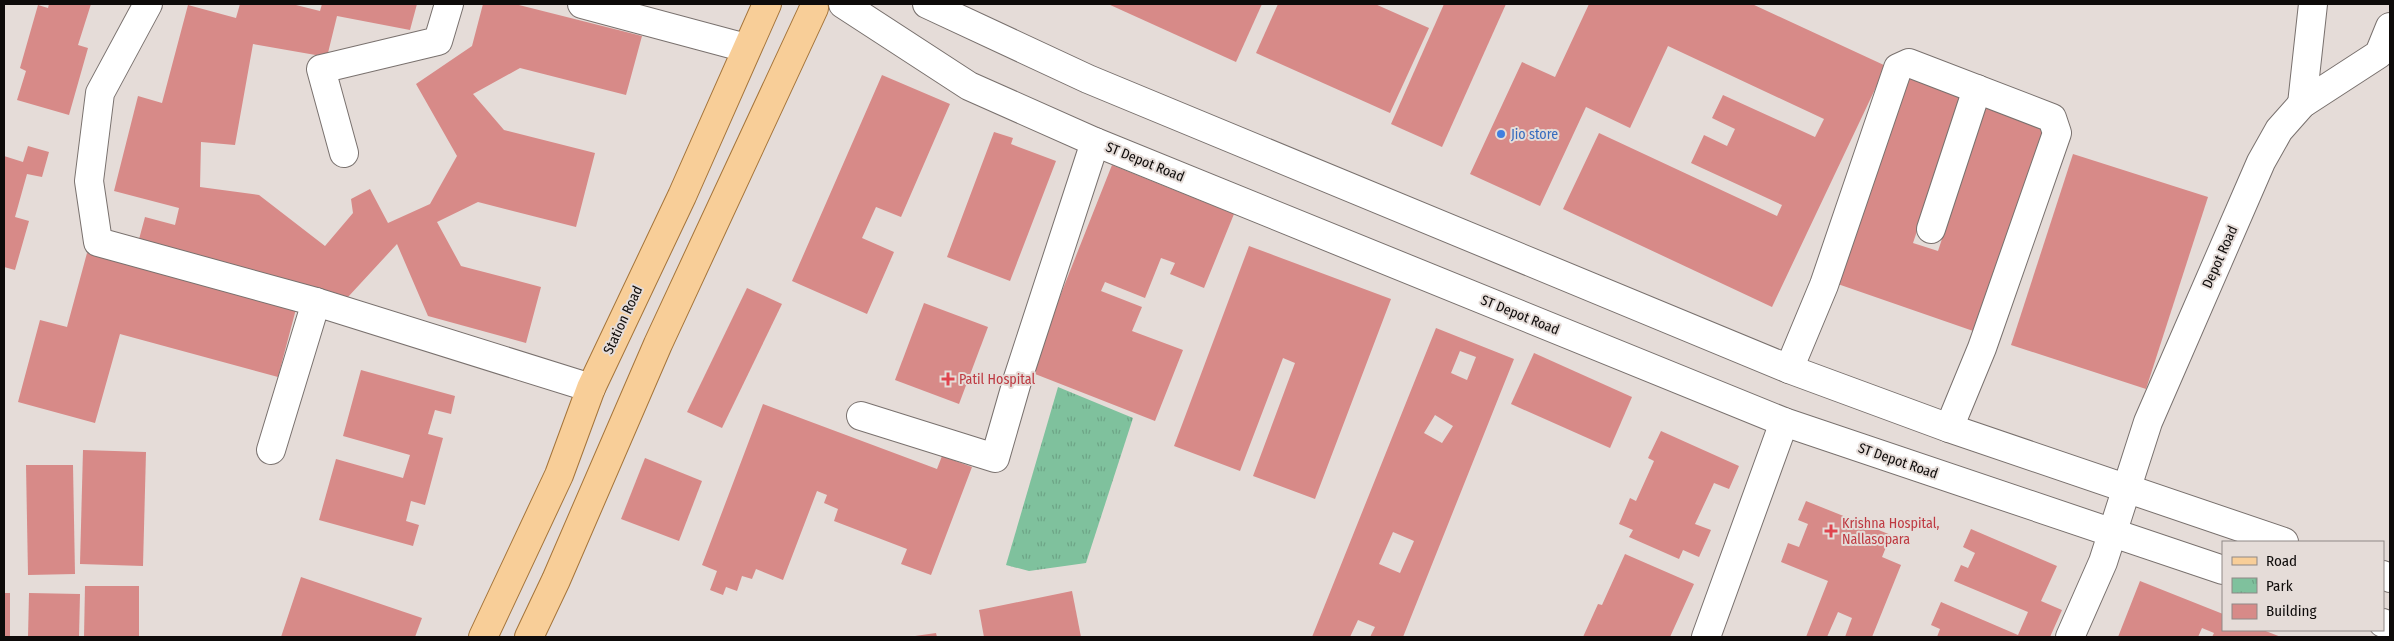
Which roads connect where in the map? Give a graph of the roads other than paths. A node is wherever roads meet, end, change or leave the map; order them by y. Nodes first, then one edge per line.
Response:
1 (148, 4) edge
2 (449, 4) edge
3 (582, 4) edge
4 (767, 4) edge
5 (842, 4) edge
6 (927, 4) edge
7 (2313, 4) edge
8 (814, 5) edge
9 (2390, 27) edge
10 (746, 48) junction
11 (2385, 55) edge
12 (1978, 89) junction
13 (2302, 104) junction
14 (1095, 142) junction
15 (344, 153) dead end
16 (1931, 229) dead end
17 (316, 302) junction
18 (1789, 370) junction
19 (591, 388) junction
20 (861, 416) dead end
21 (1784, 422) junction
22 (1948, 428) junction
23 (271, 450) dead end
24 (2128, 490) junction
25 (2112, 533) junction
26 (2281, 541) edge
27 (2222, 570) edge
28 (488, 627) edge
29 (530, 635) edge
30 (1706, 637) edge
31 (2070, 637) edge

1 - 17 street
2 - 15 street
3 - 10 street
4 - 10 main road, Station Road
5 - 14 street, ST Depot Road
6 - 18 street
7 - 13 street
8 - 29 main road
9 - 11 street, Depot Road
10 - 19 main road, Station Road
11 - 13 street, Depot Road
12 - 16 street
12 - 18 street
12 - 22 street
13 - 24 street, Depot Road
14 - 20 street
14 - 21 street, ST Depot Road
17 - 19 street
17 - 23 street
18 - 22 street
19 - 28 main road, Station Road
21 - 25 street, ST Depot Road
21 - 30 street
22 - 24 street
24 - 25 street, Depot Road
24 - 26 street
25 - 27 street, ST Depot Road
25 - 31 street, Depot Road
28 - 29 main road

